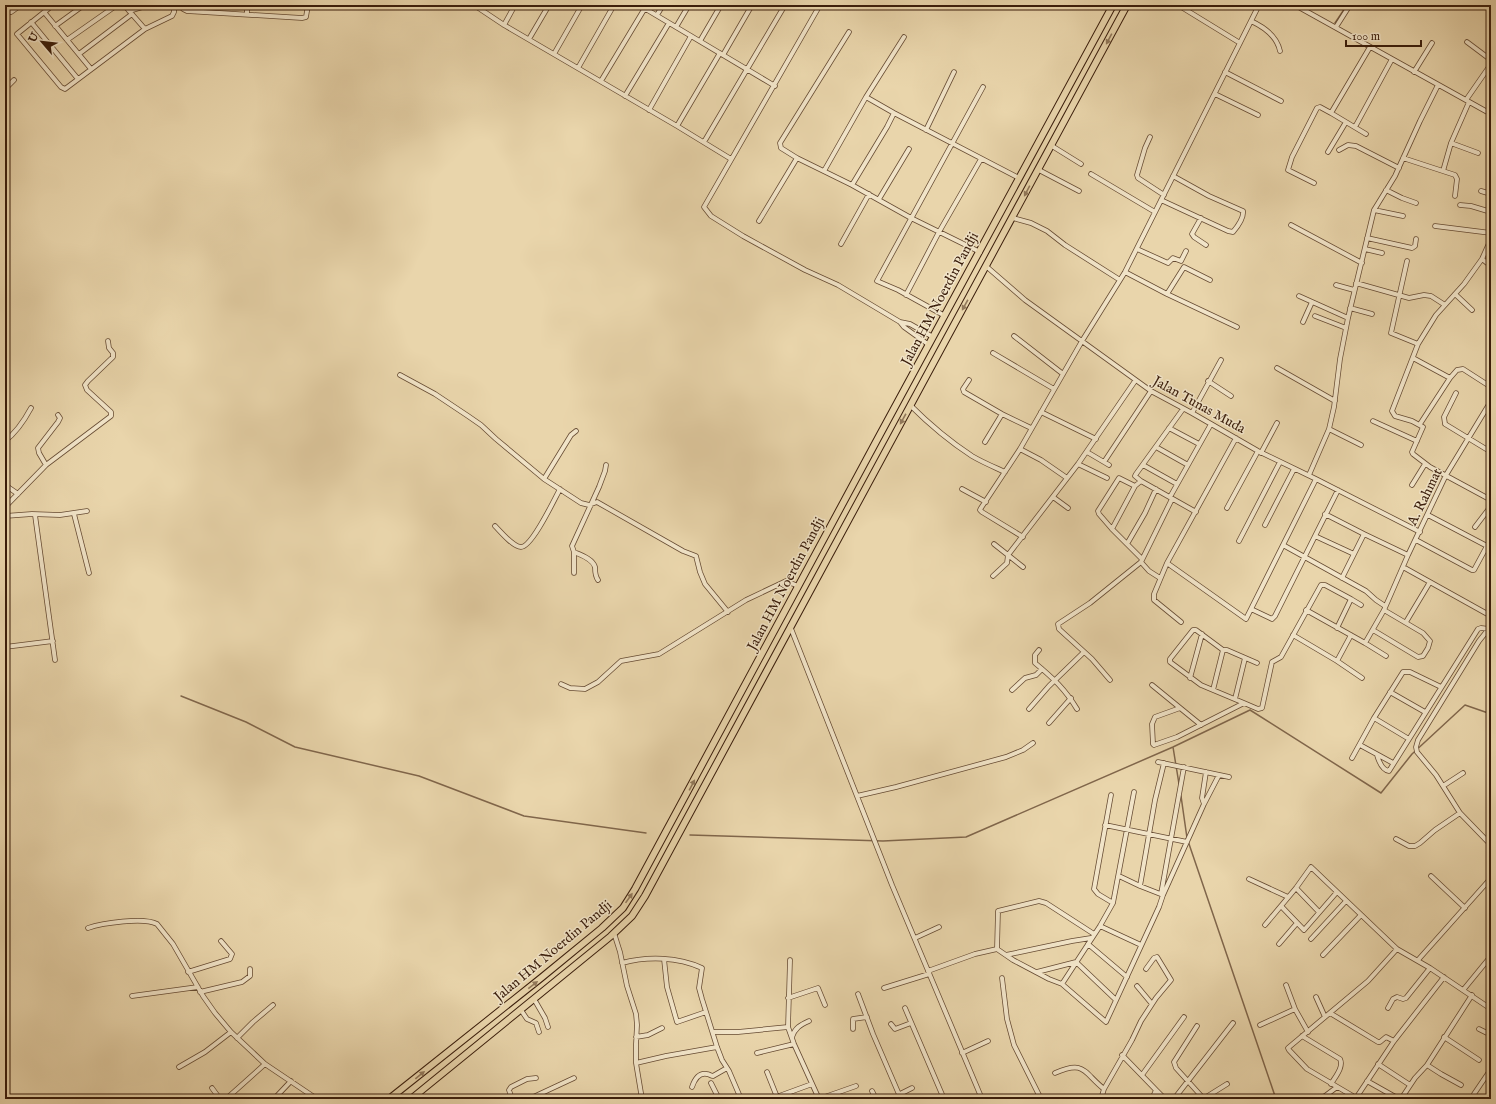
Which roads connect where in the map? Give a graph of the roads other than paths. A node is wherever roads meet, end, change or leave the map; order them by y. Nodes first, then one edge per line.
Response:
1 (12, 5) edge
2 (21, 5) edge
3 (53, 5) edge
4 (84, 5) edge
5 (117, 5) edge
6 (124, 5) edge
7 (149, 5) edge
8 (174, 5) edge
9 (182, 5) edge
10 (247, 5) edge
11 (308, 5) edge
12 (474, 5) edge
13 (484, 5) edge
14 (515, 5) edge
15 (549, 5) edge
16 (582, 5) edge
17 (614, 5) edge
18 (639, 5) edge
19 (663, 5) edge
20 (690, 5) edge
21 (721, 5) edge
22 (752, 5) edge
23 (785, 5) edge
24 (820, 5) edge
25 (1113, 5) edge
26 (1128, 5) edge
27 (1178, 5) edge
28 (1259, 5) edge
29 (1295, 5) edge
30 (1350, 5) edge
31 (645, 8) junction
32 (482, 10) junction
33 (44, 12) junction
34 (130, 12) junction
35 (247, 14) junction
36 (657, 15) junction
37 (1251, 21) junction
38 (31, 22) junction
39 (669, 23) junction
40 (504, 25) junction
41 (56, 26) junction
42 (676, 27) junction
43 (1336, 27) junction
44 (145, 29) junction
45 (849, 32) dead end
46 (691, 36) junction
47 (904, 38) dead end
48 (67, 40) junction
49 (529, 40) junction
50 (700, 41) junction
51 (1467, 42) dead end
52 (1240, 43) junction
53 (1432, 43) dead end
54 (1370, 47) junction
55 (1280, 51) dead end
56 (79, 54) junction
57 (554, 54) junction
58 (721, 54) junction
59 (1392, 59) junction
60 (1491, 60) edge
61 (1491, 64) edge
62 (578, 68) junction
63 (91, 69) junction
64 (746, 69) junction
65 (954, 72) dead end
66 (1225, 72) junction
67 (1414, 72) junction
68 (78, 79) junction
69 (14, 80) dead end
70 (601, 81) junction
71 (1438, 85) junction
72 (775, 86) junction
73 (983, 87) dead end
74 (5, 89) edge
75 (1215, 94) junction
76 (625, 96) junction
77 (866, 97) junction
78 (1281, 101) dead end
79 (1468, 101) junction
80 (650, 110) junction
81 (894, 113) junction
82 (1331, 113) junction
83 (1491, 114) edge
84 (1258, 115) dead end
85 (1346, 122) junction
86 (677, 126) junction
87 (1355, 127) junction
88 (926, 130) junction
89 (1366, 134) dead end
90 (1150, 137) dead end
91 (704, 142) junction
92 (952, 143) junction
93 (1451, 143) junction
94 (1052, 146) junction
95 (909, 149) dead end
96 (1339, 150) dead end
97 (1328, 152) dead end
98 (1478, 153) dead end
99 (797, 158) junction
100 (981, 158) junction
101 (1403, 158) junction
102 (731, 159) junction
103 (1081, 164) dead end
104 (1399, 168) junction
105 (1039, 170) junction
106 (824, 171) junction
107 (1442, 171) junction
108 (1091, 174) dead end
109 (1173, 176) junction
110 (1019, 178) junction
111 (1314, 183) dead end
112 (852, 185) junction
113 (1386, 190) junction
114 (1079, 191) dead end
115 (1481, 191) dead end
116 (869, 194) junction
117 (1491, 194) edge
118 (1164, 195) junction
119 (1455, 196) dead end
120 (878, 199) junction
121 (1161, 200) junction
122 (1416, 203) dead end
123 (1460, 205) dead end
124 (1374, 210) junction
125 (1155, 212) junction
126 (1491, 212) edge
127 (1403, 216) dead end
128 (911, 218) junction
129 (1013, 218) junction
130 (1201, 218) junction
131 (759, 221) dead end
132 (1291, 225) dead end
133 (1435, 226) dead end
134 (939, 232) junction
135 (1491, 233) edge
136 (1367, 238) junction
137 (1416, 239) dead end
138 (1491, 239) edge
139 (841, 244) dead end
140 (1490, 245) edge
141 (1206, 246) dead end
142 (1137, 249) junction
143 (1365, 249) junction
144 (1186, 251) dead end
145 (980, 252) junction
146 (1382, 253) dead end
147 (1482, 259) junction
148 (1407, 262) dead end
149 (1362, 263) junction
150 (1491, 266) edge
151 (987, 267) junction
152 (1125, 272) junction
153 (1120, 280) junction
154 (1210, 280) dead end
155 (1356, 283) junction
156 (1336, 285) dead end
157 (1354, 290) junction
158 (1167, 294) junction
159 (1455, 294) junction
160 (906, 295) junction
161 (1299, 296) dead end
162 (1400, 296) junction
163 (1312, 302) junction
164 (1445, 305) junction
165 (1350, 308) junction
166 (1472, 310) dead end
167 (1372, 314) dead end
168 (945, 316) junction
169 (1315, 316) dead end
170 (1348, 318) junction
171 (900, 322) junction
172 (1303, 322) dead end
173 (1238, 327) dead end
174 (1346, 328) junction
175 (1014, 336) dead end
176 (933, 337) junction
177 (108, 341) dead end
178 (1082, 341) junction
179 (929, 344) junction
180 (1418, 344) junction
181 (993, 353) dead end
182 (1414, 358) junction
183 (1221, 360) dead end
184 (1277, 368) dead end
185 (1063, 374) junction
186 (400, 376) dead end
187 (1450, 378) junction
188 (969, 380) dead end
189 (1135, 381) junction
190 (1208, 381) junction
191 (1491, 387) edge
192 (1054, 389) junction
193 (1151, 392) junction
194 (1456, 393) dead end
195 (1231, 396) dead end
196 (1335, 401) junction
197 (1491, 401) edge
198 (910, 405) junction
199 (31, 408) dead end
200 (1183, 409) junction
201 (1041, 412) junction
202 (1192, 413) junction
203 (1002, 414) junction
204 (58, 415) dead end
205 (1374, 421) dead end
206 (1277, 423) dead end
207 (1211, 424) junction
208 (1420, 424) junction
209 (1031, 428) junction
210 (1169, 428) junction
211 (1329, 429) junction
212 (576, 431) dead end
213 (1236, 438) junction
214 (1096, 439) junction
215 (1469, 439) junction
216 (5, 441) edge
217 (985, 442) dead end
218 (1417, 442) junction
219 (1199, 444) junction
220 (1362, 445) dead end
221 (1156, 447) junction
222 (1020, 449) junction
223 (1087, 452) junction
224 (1259, 452) junction
225 (1491, 452) edge
226 (1104, 462) junction
227 (1280, 462) junction
228 (46, 464) junction
229 (1078, 464) junction
230 (1425, 464) junction
231 (606, 465) dead end
232 (1109, 465) dead end
233 (1143, 465) junction
234 (1188, 465) junction
235 (1294, 469) junction
236 (1005, 472) junction
237 (1309, 475) junction
238 (1446, 475) junction
239 (1067, 478) junction
240 (1107, 478) dead end
241 (544, 479) junction
242 (1316, 479) junction
243 (1141, 481) junction
244 (1177, 484) junction
245 (5, 485) edge
246 (1412, 485) dead end
247 (1135, 486) junction
248 (962, 488) dead end
249 (560, 489) junction
250 (1156, 489) junction
251 (1338, 490) junction
252 (18, 494) junction
253 (1053, 497) junction
254 (1171, 498) junction
255 (1491, 500) edge
256 (986, 502) junction
257 (591, 504) junction
258 (1491, 506) edge
259 (5, 507) edge
260 (1068, 508) dead end
261 (1227, 508) dead end
262 (87, 511) dead end
263 (1196, 512) junction
264 (74, 514) junction
265 (1325, 514) junction
266 (35, 515) junction
267 (5, 516) edge
268 (1428, 516) junction
269 (1265, 525) dead end
270 (495, 526) dead end
271 (1475, 527) dead end
272 (1112, 529) junction
273 (1420, 532) junction
274 (1364, 534) junction
275 (1315, 536) junction
276 (1023, 537) junction
277 (1416, 540) junction
278 (1239, 541) dead end
279 (994, 544) dead end
280 (1127, 544) junction
281 (1283, 545) junction
282 (574, 552) junction
283 (1354, 554) junction
284 (1008, 555) junction
285 (1304, 556) junction
286 (1408, 556) junction
287 (1141, 561) junction
288 (1167, 563) junction
289 (1023, 566) dead end
290 (1403, 567) junction
291 (89, 573) dead end
292 (574, 573) dead end
293 (993, 576) dead end
294 (1160, 578) junction
295 (1342, 578) junction
296 (598, 580) dead end
297 (1430, 582) junction
298 (798, 586) junction
299 (1351, 599) junction
300 (1361, 605) dead end
301 (1384, 608) junction
302 (1251, 609) junction
303 (1306, 610) junction
304 (728, 612) junction
305 (1491, 616) edge
306 (1181, 622) dead end
307 (1406, 622) junction
308 (790, 626) junction
309 (1337, 628) junction
310 (1490, 628) edge
311 (1373, 630) junction
312 (1202, 634) junction
313 (1292, 635) junction
314 (1350, 636) junction
315 (53, 642) junction
316 (1365, 643) junction
317 (5, 647) edge
318 (1038, 650) dead end
319 (1223, 650) junction
320 (1084, 652) junction
321 (1386, 656) dead end
322 (1246, 658) junction
323 (55, 660) dead end
324 (1336, 661) junction
325 (1257, 663) dead end
326 (1042, 669) junction
327 (1190, 678) junction
328 (1362, 678) dead end
329 (1056, 680) junction
330 (1110, 680) dead end
331 (561, 684) dead end
332 (1152, 685) dead end
333 (1441, 687) junction
334 (1012, 690) dead end
335 (1212, 690) junction
336 (1390, 692) junction
337 (1070, 698) junction
338 (1235, 699) junction
339 (1244, 703) junction
340 (1180, 708) junction
341 (1029, 709) dead end
342 (1077, 709) dead end
343 (1425, 712) junction
344 (1374, 718) junction
345 (1049, 723) dead end
346 (1201, 725) junction
347 (1409, 739) junction
348 (1033, 743) dead end
349 (1360, 745) junction
350 (1377, 755) junction
351 (1352, 758) dead end
352 (1158, 762) dead end
353 (1164, 763) junction
354 (1394, 763) junction
355 (1184, 767) junction
356 (1206, 772) junction
357 (1463, 773) dead end
358 (1220, 775) junction
359 (1229, 777) dead end
360 (1443, 786) junction
361 (1134, 792) dead end
362 (1111, 795) dead end
363 (857, 796) junction
364 (1204, 804) junction
365 (1460, 813) junction
366 (1105, 826) junction
367 (1127, 830) junction
368 (1149, 835) junction
369 (1171, 839) junction
370 (1396, 839) dead end
371 (1188, 841) junction
372 (1491, 845) edge
373 (1119, 876) junction
374 (1431, 876) dead end
375 (1249, 879) dead end
376 (1490, 881) edge
377 (1140, 886) junction
378 (1296, 888) junction
379 (1337, 892) junction
380 (1162, 894) junction
381 (1288, 897) junction
382 (1346, 901) junction
383 (1113, 903) junction
384 (1281, 906) junction
385 (1465, 908) junction
386 (1319, 912) junction
387 (1361, 915) junction
388 (1297, 923) junction
389 (1265, 925) dead end
390 (1100, 926) junction
391 (939, 927) dead end
392 (88, 928) dead end
393 (614, 933) junction
394 (1093, 936) junction
395 (915, 938) junction
396 (1311, 939) dead end
397 (221, 941) dead end
398 (1088, 944) junction
399 (1279, 944) dead end
400 (1141, 945) junction
401 (997, 949) junction
402 (1397, 949) junction
403 (1006, 955) junction
404 (1323, 955) dead end
405 (1491, 956) edge
406 (664, 959) junction
407 (790, 960) dead end
408 (1418, 960) junction
409 (1076, 962) junction
410 (622, 964) junction
411 (1430, 968) junction
412 (250, 969) dead end
413 (1146, 969) dead end
414 (188, 972) junction
415 (929, 972) junction
416 (1037, 972) junction
417 (1444, 976) junction
418 (1126, 977) junction
419 (1002, 978) dead end
420 (1062, 984) junction
421 (1286, 985) dead end
422 (1137, 986) dead end
423 (884, 988) dead end
424 (1464, 989) junction
425 (199, 990) junction
426 (858, 994) dead end
427 (1472, 995) junction
428 (132, 996) dead end
429 (1316, 997) dead end
430 (788, 998) junction
431 (534, 999) junction
432 (1116, 1000) junction
433 (1152, 1004) junction
434 (825, 1005) dead end
435 (273, 1006) dead end
436 (906, 1008) dead end
437 (1388, 1008) dead end
438 (1295, 1009) junction
439 (1491, 1009) edge
440 (521, 1010) junction
441 (706, 1012) junction
442 (1330, 1013) junction
443 (867, 1017) junction
444 (1184, 1017) dead end
445 (1325, 1017) junction
446 (809, 1021) dead end
447 (911, 1023) junction
448 (1233, 1023) dead end
449 (892, 1024) dead end
450 (1260, 1025) dead end
451 (1197, 1026) dead end
452 (548, 1027) dead end
453 (788, 1027) junction
454 (662, 1028) dead end
455 (1479, 1028) dead end
456 (853, 1029) dead end
457 (231, 1032) junction
458 (539, 1032) dead end
459 (713, 1032) junction
460 (1308, 1032) junction
461 (1491, 1035) edge
462 (636, 1036) junction
463 (1302, 1036) junction
464 (792, 1037) junction
465 (1444, 1037) junction
466 (237, 1038) junction
467 (988, 1042) dead end
468 (1394, 1042) junction
469 (794, 1044) junction
470 (717, 1047) junction
471 (757, 1053) dead end
472 (962, 1053) junction
473 (1122, 1054) junction
474 (1479, 1060) dead end
475 (636, 1063) junction
476 (265, 1064) junction
477 (1378, 1064) junction
478 (1426, 1065) junction
479 (178, 1067) dead end
480 (727, 1068) junction
481 (1491, 1069) edge
482 (767, 1072) dead end
483 (1055, 1073) dead end
484 (1142, 1075) junction
485 (536, 1078) dead end
486 (574, 1078) dead end
487 (1367, 1080) junction
488 (291, 1081) junction
489 (1188, 1082) junction
490 (711, 1083) dead end
491 (812, 1084) junction
492 (1227, 1084) dead end
493 (1331, 1084) junction
494 (1410, 1085) junction
495 (1461, 1085) dead end
496 (856, 1086) dead end
497 (692, 1087) dead end
498 (1337, 1087) junction
499 (212, 1088) dead end
500 (912, 1088) dead end
501 (1104, 1088) junction
502 (1156, 1090) junction
503 (872, 1091) dead end
504 (900, 1094) junction
505 (777, 1097) junction
506 (276, 1098) edge
507 (740, 1098) edge
508 (1357, 1098) edge
509 (220, 1099) edge
510 (226, 1099) edge
511 (317, 1099) edge
512 (389, 1099) edge
513 (411, 1099) edge
514 (512, 1099) edge
515 (529, 1099) edge
516 (642, 1099) edge
517 (719, 1099) edge
518 (733, 1099) edge
519 (771, 1099) edge
520 (876, 1099) edge
521 (901, 1099) edge
522 (944, 1099) edge
523 (982, 1099) edge
524 (1041, 1099) edge
525 (1101, 1099) edge
526 (1152, 1099) edge
527 (1165, 1099) edge
528 (1174, 1099) edge
529 (1204, 1099) edge
530 (1318, 1099) edge
531 (1400, 1099) edge
532 (1476, 1099) edge

1 - 2 street
3 - 33 street
4 - 41 street
5 - 48 street
6 - 34 street
7 - 34 street
8 - 44 street
9 - 35 street
10 - 35 street
11 - 35 street
12 - 32 street
13 - 32 street
14 - 40 street
15 - 49 street
16 - 57 street
17 - 62 street
18 - 31 street
19 - 36 street
20 - 42 street
21 - 50 street
22 - 58 street
23 - 64 street
24 - 72 street
25 - 110 main road, Jalan HM Noerdin Pandji
26 -> 94 main road, Jalan HM Noerdin Pandji
27 - 52 street
28 - 37 street
29 - 43 street
30 - 43 street
31 - 36 street
31 - 70 street
32 - 40 street
33 - 38 street
33 - 41 street
34 - 44 street
34 - 56 street
36 - 39 street
37 - 52 street
37 - 55 street
38 - 68 street
38 - 68 street
39 - 42 street
39 - 76 street
40 - 49 street
41 - 48 street
42 - 46 street
43 - 54 street
44 - 63 street
45 - 99 street
46 - 50 street
46 - 80 street
47 - 77 street
48 - 56 street
49 - 57 street
50 - 58 street
51 - 60 street
52 - 66 street
53 - 67 street
54 - 59 street
54 - 82 street
56 - 63 street
57 - 62 street
58 - 64 street
58 - 86 street
59 - 67 street
59 - 87 street
61 - 79 street
62 - 70 street
63 - 68 street
64 - 72 street
64 - 91 street
65 - 88 street
66 - 75 street
66 - 78 street
67 - 71 street
69 - 74 street
70 - 76 street
71 - 79 street
71 - 101 street
72 - 102 street
73 - 92 street
75 - 84 street
75 - 109 street
76 - 80 street
77 - 81 street
77 - 106 street
79 - 83 street
79 - 93 street
80 - 86 street
81 - 88 street
81 - 112 street
82 - 85 street
82 - 111 street
85 - 87 street
85 - 97 street
86 - 91 street
87 - 89 street
88 - 92 street
90 - 118 street
91 - 102 street
92 - 100 street
92 - 128 street
93 - 98 street
93 - 107 street
94 - 103 street
94 - 105 main road, Jalan HM Noerdin Pandji
95 - 120 street
96 - 104 street
99 - 106 street
99 - 131 street
100 - 110 street
100 - 134 street
101 - 104 street
101 - 107 street
102 - 171 street
104 - 113 street
105 - 114 street
105 -> 129 main road, Jalan HM Noerdin Pandji
106 - 112 street
107 - 119 street
108 - 125 street
109 - 118 street
109 - 130 street
110 - 145 main road, Jalan HM Noerdin Pandji
112 - 116 street
113 - 122 street
113 - 124 street
115 - 117 street
116 - 120 street
116 - 139 street
118 - 121 street
120 - 128 street
121 - 125 street
121 - 130 street
123 - 126 street
124 - 127 street
124 - 136 street
125 - 142 street
128 - 134 street
128 - 160 street
129 - 151 main road, Jalan HM Noerdin Pandji
129 - 153 street
130 - 141 street
132 - 149 street
133 - 135 street
134 - 145 street
134 - 160 street
136 - 137 street
136 - 143 street
138 - 140 street
140 - 147 street
142 - 144 street
142 - 152 street
143 - 146 street
143 - 149 street
145 - 168 main road, Jalan HM Noerdin Pandji
147 - 150 street
147 - 159 street
148 - 162 street
149 - 155 street
151 - 178 street, Jalan Tunas Muda
151 -> 198 main road, Jalan HM Noerdin Pandji
152 - 153 street
152 - 158 street
153 - 178 street
154 - 158 street
155 - 157 street
155 - 162 street
156 - 157 street
157 - 165 street
158 - 173 street
159 - 164 street
159 - 166 street
160 - 168 street
161 - 163 street
162 - 164 street
162 - 180 street
163 - 170 street
163 - 172 street
164 - 180 street
165 - 167 street
165 - 170 street
168 - 176 main road, Jalan HM Noerdin Pandji
169 - 174 street
170 - 174 street
171 - 176 street
171 - 179 street
174 - 196 street
175 - 185 street
176 - 179 main road, Jalan HM Noerdin Pandji
177 - 228 street
178 - 185 street
178 - 189 street, Jalan Tunas Muda
179 - 298 main road, Jalan HM Noerdin Pandji
180 - 182 street
181 - 192 street
182 - 187 street
182 - 208 street
183 - 190 street
184 - 196 street
185 - 192 street
186 - 241 street
187 - 191 street
187 - 208 street
188 - 203 street
189 - 193 street, Jalan Tunas Muda
189 - 214 street
190 - 195 street
190 - 202 street
192 - 201 street
193 - 200 street, Jalan Tunas Muda
193 - 226 street
194 - 215 street
196 - 211 street
197 - 215 street, A. Rahmat
198 - 236 street
198 -> 308 main road, Jalan HM Noerdin Pandji
199 - 216 street
200 - 202 street, Jalan Tunas Muda
200 - 210 street
201 - 209 street
201 - 214 street
202 - 207 street, Jalan Tunas Muda
203 - 209 street
203 - 217 street
204 - 228 street
205 - 218 street
206 - 224 street
207 - 213 street, Jalan Tunas Muda
207 - 219 street
208 - 218 street
209 - 222 street
210 - 219 street
210 - 221 street
211 - 220 street
211 - 237 street
212 - 241 street
213 - 224 street, Jalan Tunas Muda
213 - 263 street
214 - 223 street
215 - 225 street
215 - 238 street, A. Rahmat
218 - 230 street
219 - 234 street
221 - 233 street
221 - 234 street
222 - 236 street
222 - 239 street
223 - 226 street
223 - 229 street
224 - 227 street, Jalan Tunas Muda
224 - 261 street
226 - 232 street
227 - 235 street, Jalan Tunas Muda
227 - 278 street
228 - 252 street
229 - 239 street
229 - 240 street
230 - 238 street
230 - 246 street
231 - 257 street
233 - 243 street
233 - 244 street
234 - 244 street
235 - 237 street, Jalan Tunas Muda
235 - 269 street
236 - 256 street
237 - 242 street, Jalan Tunas Muda
238 - 255 street
238 - 268 street, A. Rahmat
239 - 253 street
241 - 249 street
242 - 251 street, Jalan Tunas Muda
242 - 281 street
243 - 247 street
243 - 250 street
244 - 254 street
245 - 252 street
247 - 272 street
247 - 272 street
248 - 256 street
249 - 257 street
249 - 270 street
250 - 254 street
250 - 280 street
251 - 265 street
251 - 273 street, Jalan Tunas Muda
252 - 259 street
253 - 260 street
253 - 276 street
254 - 263 street
254 - 287 street
256 - 276 street
257 - 282 street
257 - 304 street
258 - 271 street
262 - 264 street
263 - 288 street
264 - 266 street
264 - 291 street
265 - 274 street
265 - 275 street
266 - 267 street
266 - 315 street
268 - 273 street, A. Rahmat
268 - 277 street
272 - 280 street
273 - 277 street, A. Rahmat
274 - 283 street
274 - 286 street
275 - 283 street
275 - 285 street
276 - 284 street
277 - 286 street, A. Rahmat
279 - 284 street
280 - 287 street
281 - 285 street
281 - 302 street
282 - 292 street
282 - 296 street
283 - 295 street
284 - 289 street
284 - 293 street
285 - 295 street
285 - 302 street
286 - 290 street, A. Rahmat
287 - 294 street
287 - 320 street
288 - 294 street
288 - 302 street
290 - 297 street
290 - 301 street, A. Rahmat
294 - 306 street
295 - 301 street
297 - 305 street
297 - 307 street
298 - 304 street
512 -> 298 main road, Jalan HM Noerdin Pandji
299 - 300 street
299 - 303 street
299 - 309 street
301 - 307 street
301 - 311 street, A. Rahmat
303 - 309 street
303 - 313 street
304 - 331 street
307 - 311 street
308 - 363 street
308 - 393 main road, Jalan HM Noerdin Pandji
309 - 314 street
310 - 333 street
310 - 360 street
311 - 316 street, A. Rahmat
312 - 319 street
312 - 327 street
312 - 327 street
313 - 324 street
313 - 339 street
314 - 316 street
314 - 324 street
315 - 317 street
315 - 323 street
316 - 321 street
318 - 326 street
319 - 322 street
319 - 335 street
320 - 329 street
320 - 330 street
322 - 325 street
322 - 338 street
324 - 328 street
326 - 329 street
326 - 334 street
327 - 335 street
329 - 337 street
329 - 341 street
332 - 340 street
333 - 336 street
333 - 343 street
335 - 338 street
336 - 343 street
336 - 344 street
337 - 342 street
337 - 345 street
338 - 339 street
339 - 346 street
340 - 346 street
340 - 346 street
343 - 347 street
344 - 347 street
344 - 349 street
347 - 354 street
348 - 363 street
349 - 350 street
349 - 351 street
350 - 354 street
350 - 354 street
352 - 353 street
353 - 355 street
353 - 368 street
355 - 356 street
355 - 369 street
356 - 358 street
356 - 364 street
357 - 360 street
358 - 359 street
358 - 364 street
360 - 365 street
361 - 367 street
362 - 366 street
363 - 395 street
364 - 371 street
365 - 370 street
365 - 372 street
366 - 367 street
366 - 383 street
367 - 368 street
367 - 373 street
368 - 369 street
368 - 377 street
369 - 371 street
369 - 380 street
371 - 380 street
373 - 377 street
373 - 383 street
374 - 385 street
375 - 381 street
376 - 385 street
377 - 380 street
378 - 379 street
378 - 381 street
378 - 386 street
379 - 382 street
379 - 386 street
380 - 400 street
381 - 384 street
382 - 387 street
382 - 396 street
383 - 390 street
384 - 388 street
384 - 389 street
385 - 408 street
386 - 388 street
387 - 402 street
387 - 404 street
388 - 399 street
390 - 394 street
390 - 400 street
391 - 395 street
392 - 414 street
393 - 410 street
393 - 431 main road, Jalan HM Noerdin Pandji
394 - 398 street
394 - 401 street
394 - 403 street
395 - 415 street
397 - 414 street
398 - 409 street
398 - 418 street
400 - 418 street
401 - 403 street
401 - 415 street
402 - 408 street
402 - 442 street
403 - 416 street
405 - 424 street
406 - 410 street
406 - 441 street
406 - 441 street
407 - 430 street
408 - 411 street
409 - 416 street
409 - 420 street
409 - 432 street
410 - 462 street
411 - 417 street
411 - 437 street
412 - 425 street
413 - 433 street
414 - 425 street
415 - 423 street
415 - 472 street
416 - 420 street
417 - 424 street
417 - 468 street
418 - 432 street
419 - 524 street
420 - 432 street
421 - 438 street
422 - 433 street
424 - 427 street
425 - 428 street
425 - 457 street
426 - 443 street
427 - 439 street
427 - 465 street
429 - 445 street
430 - 434 street
430 - 453 street
431 - 440 main road, Jalan HM Noerdin Pandji
431 - 452 street
433 - 473 street
435 - 466 street
436 - 447 street
438 - 450 street
438 - 460 street
440 - 458 street
440 - 513 main road, Jalan HM Noerdin Pandji
441 - 459 street
442 - 445 street
442 - 468 street
443 - 456 street
443 - 504 street
444 - 484 street
445 - 460 street
446 - 464 street
447 - 449 street
447 - 522 street
448 - 489 street
451 - 489 street
453 - 459 street
453 - 464 street
454 - 462 street
455 - 461 street
457 - 466 street
457 - 479 street
459 - 470 street
460 - 463 street
462 - 475 street
463 - 493 street
463 - 493 street
464 - 469 street
465 - 474 street
465 - 478 street
466 - 476 street
467 - 472 street
468 - 477 street
469 - 471 street
469 - 491 street
470 - 475 street
470 - 480 street
472 - 523 street
473 - 484 street
473 - 501 street
475 - 516 street
476 - 488 street
476 - 510 street
477 - 487 street
477 - 494 street
478 - 494 street
478 - 495 street
480 - 497 street
480 - 507 street
481 - 532 street
482 - 505 street
483 - 501 street
484 - 502 street
485 - 514 street
486 - 515 street
487 - 508 street
487 - 531 street
488 - 506 street
488 - 511 street
489 - 528 street
489 - 529 street
490 - 517 street
491 - 496 street
491 - 505 street
492 - 529 street
493 - 498 street
494 - 531 street
498 - 508 street
498 - 530 street
499 - 509 street
500 - 504 street
501 - 525 street
502 - 526 street
502 - 527 street
503 - 520 street
504 - 521 street
505 - 519 street
507 - 518 street

